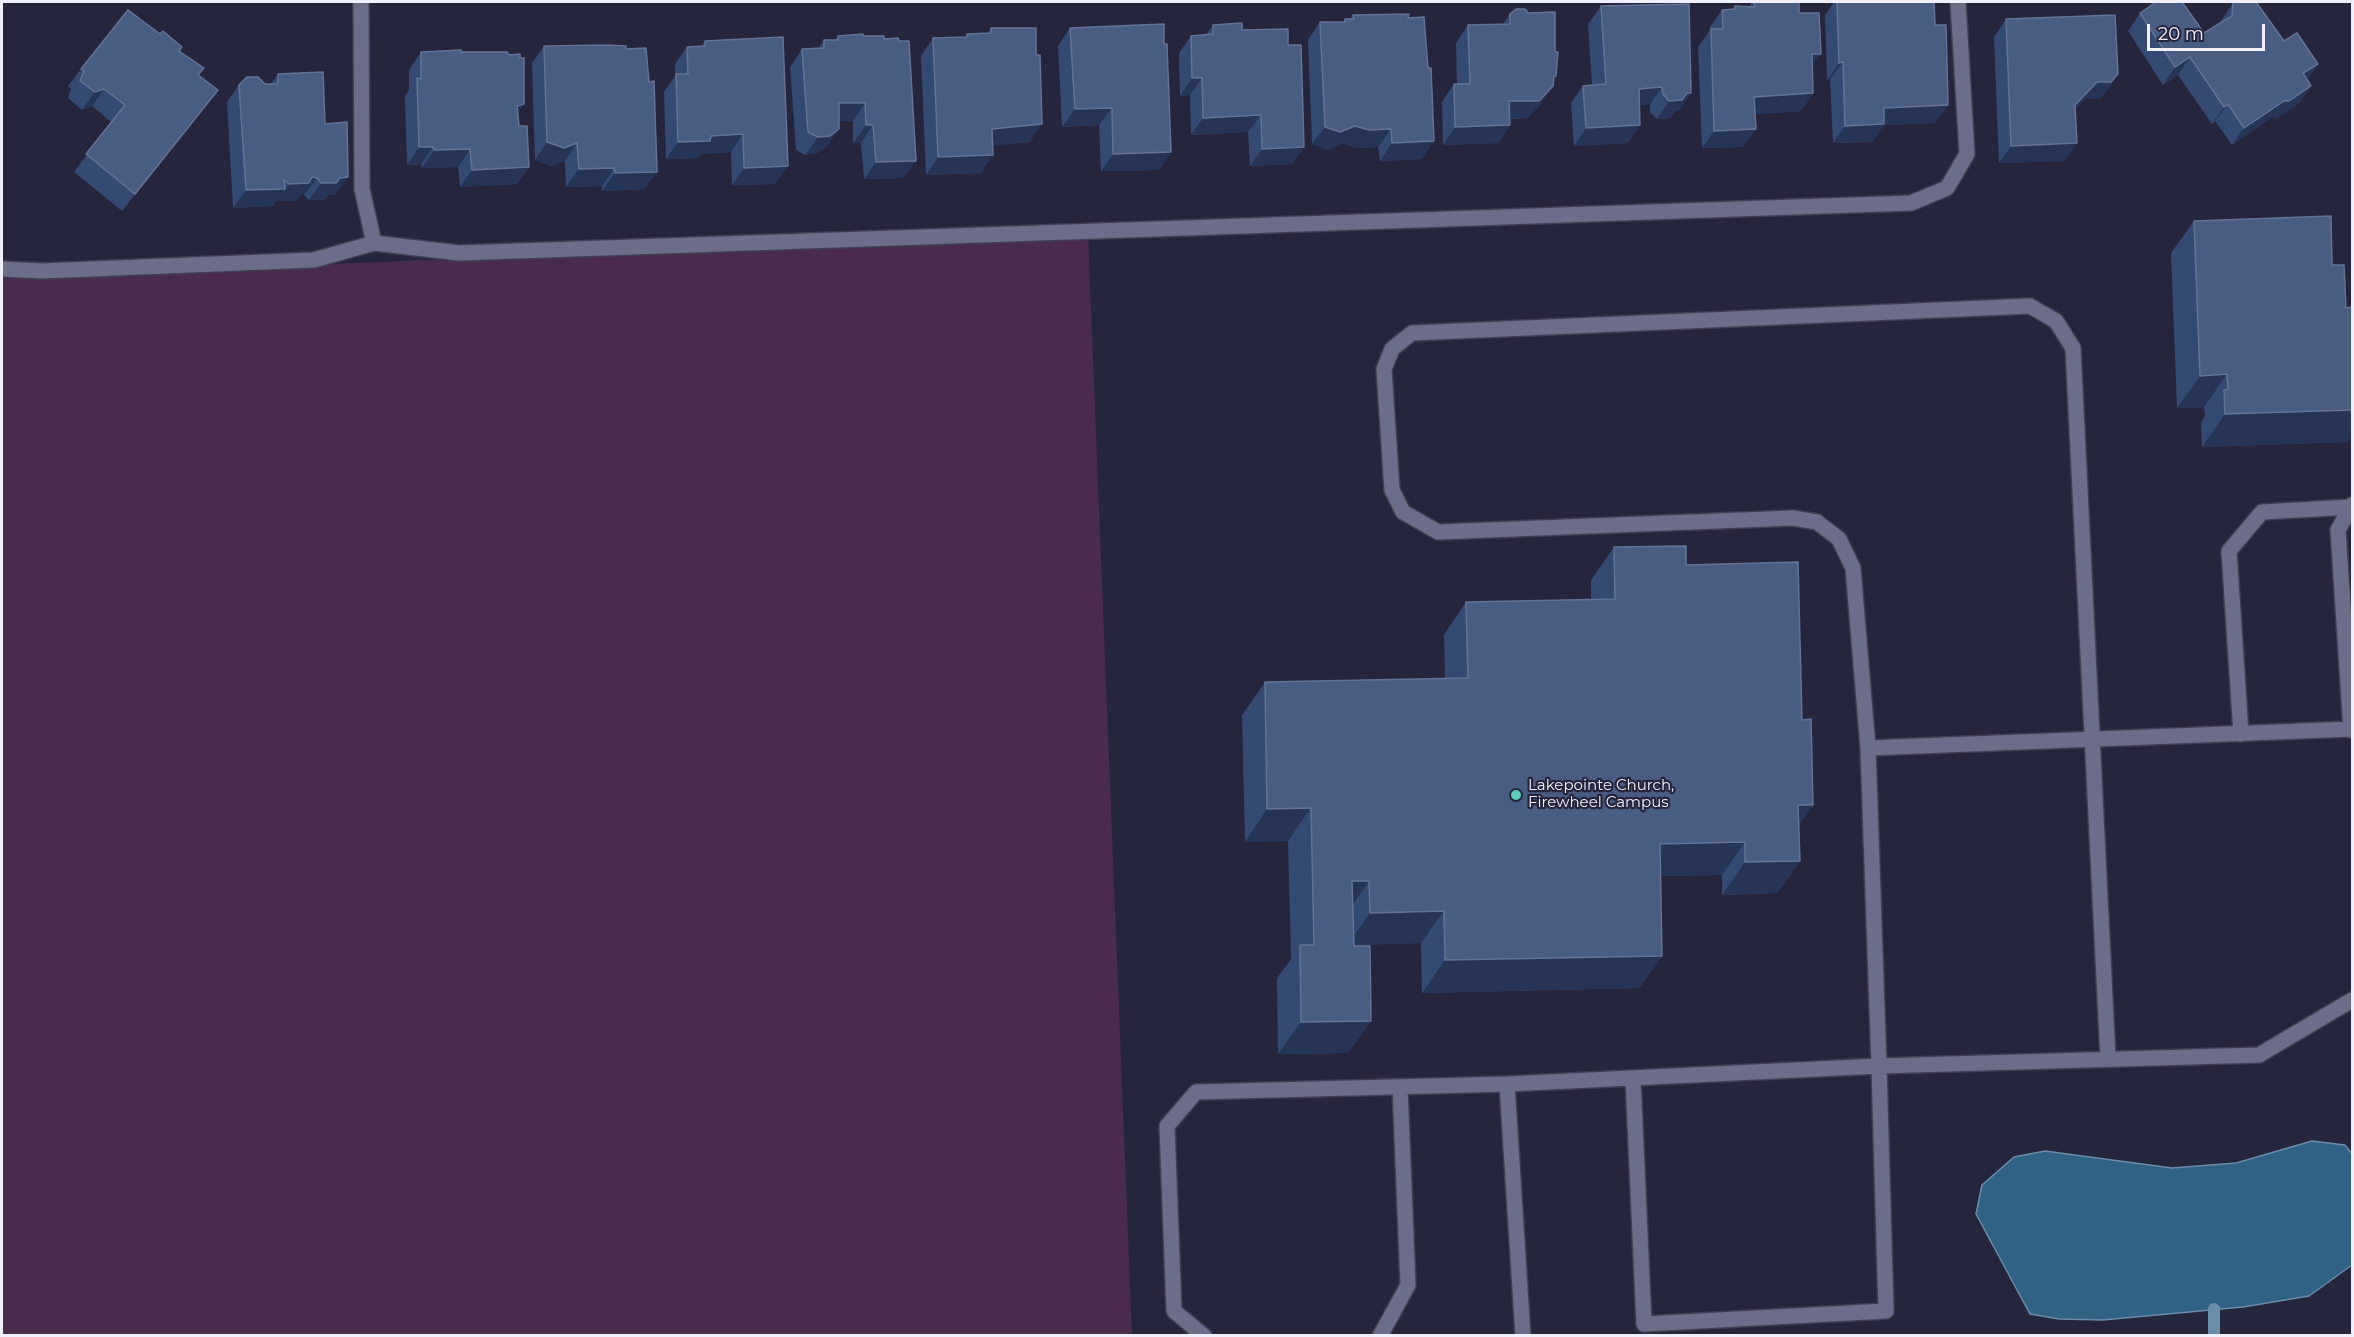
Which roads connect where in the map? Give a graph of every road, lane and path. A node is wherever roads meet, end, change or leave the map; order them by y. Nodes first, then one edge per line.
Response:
1 (361, 2) edge
2 (1958, 2) edge
3 (374, 243) junction
4 (2, 269) edge
5 (2352, 506) edge
6 (2352, 730) edge
7 (2241, 734) junction
8 (2091, 740) junction
9 (1868, 748) junction
10 (2352, 999) edge
11 (2108, 1059) junction
12 (1879, 1066) junction
13 (1633, 1078) junction
14 (1508, 1084) junction
15 (1400, 1087) junction
16 (1204, 1335) edge
17 (1380, 1335) edge
18 (1523, 1335) edge

1 - 3 lane
2 - 3 lane
3 - 4 lane
5 - 6 lane
5 - 7 lane
6 - 7 lane
7 - 8 lane
8 - 9 lane
8 - 9 lane
8 - 11 lane
9 - 12 lane
10 - 11 lane
11 - 12 lane
12 - 13 lane
12 - 13 lane
13 - 14 lane
14 - 15 lane
14 - 18 lane
15 - 16 lane
15 - 17 lane

